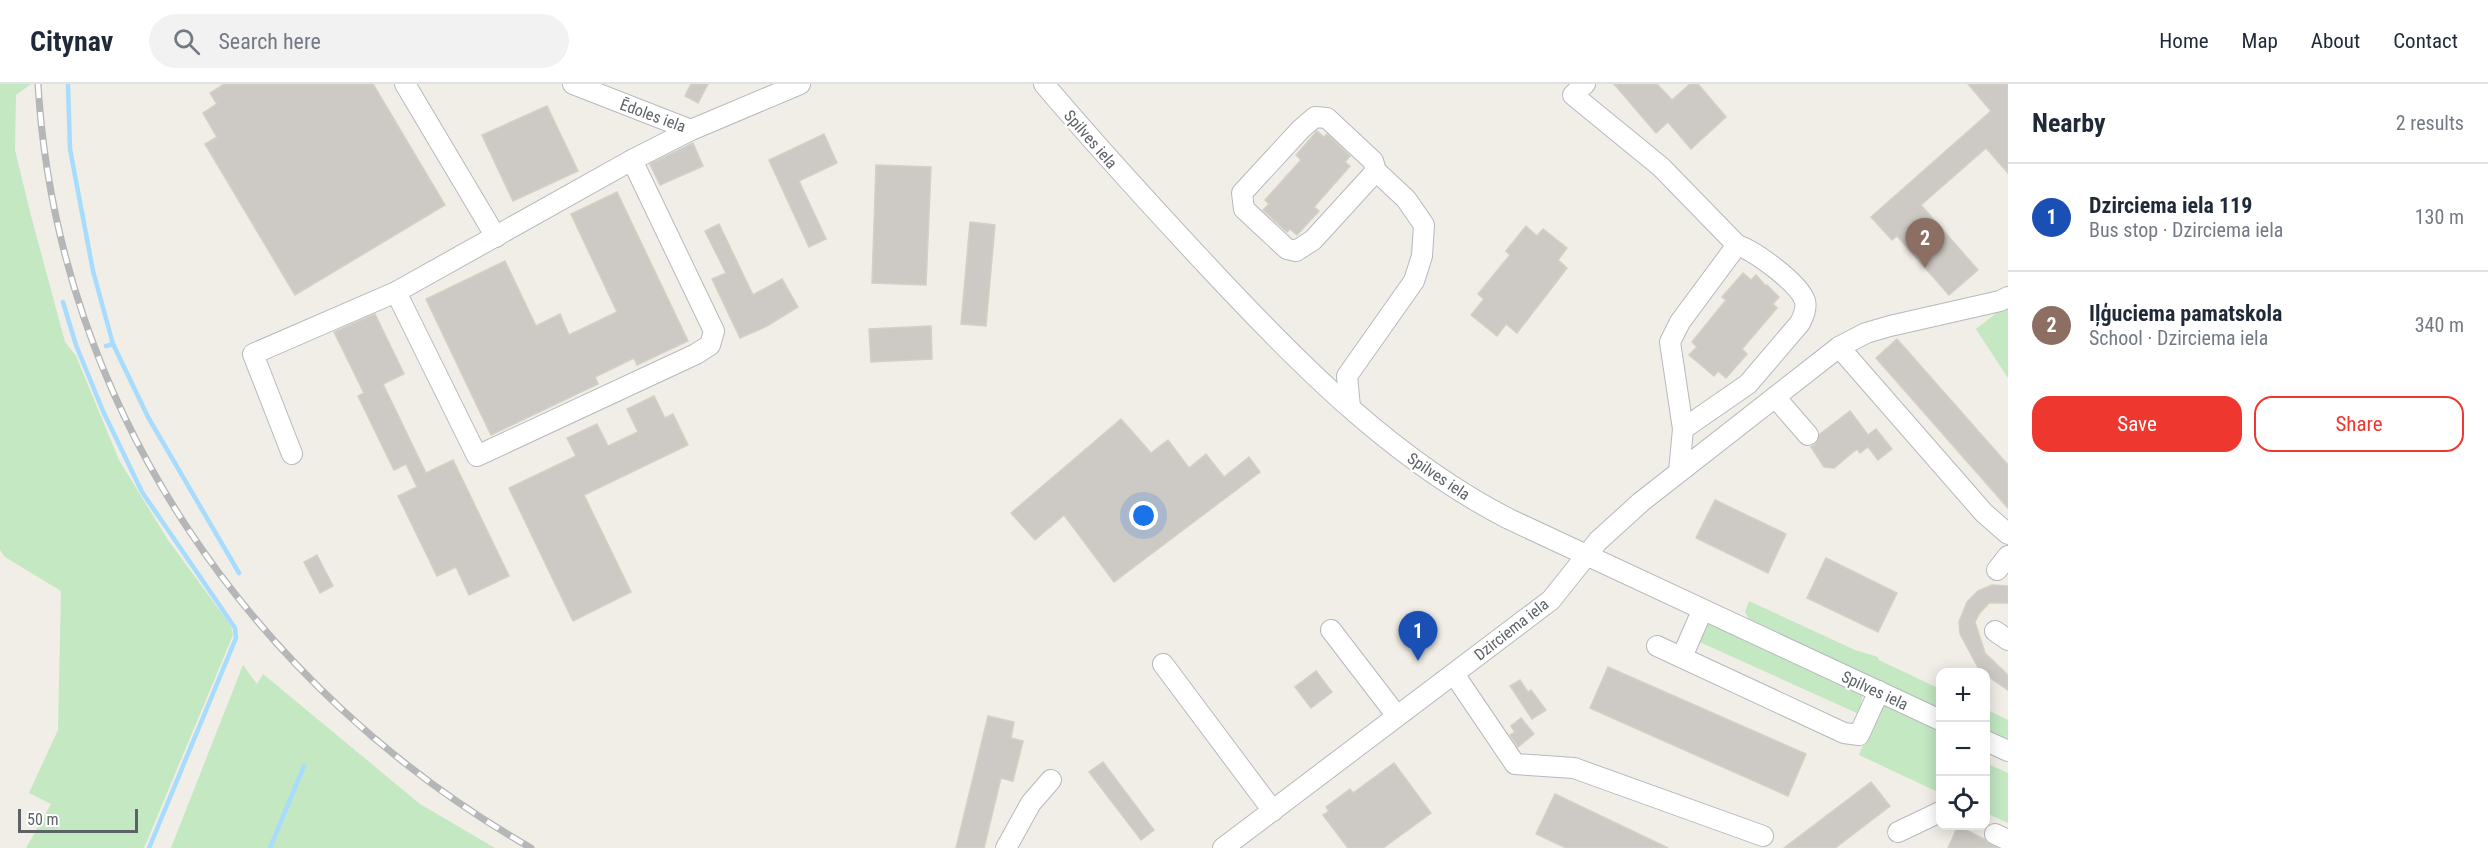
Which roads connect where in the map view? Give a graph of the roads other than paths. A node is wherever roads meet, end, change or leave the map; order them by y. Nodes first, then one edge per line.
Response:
1 (405, 84) edge
2 (573, 84) edge
3 (800, 84) edge
4 (1044, 84) edge
5 (1585, 84) edge
6 (691, 130) junction
7 (632, 160) junction
8 (1376, 171) junction
9 (496, 237) junction
10 (1737, 245) junction
11 (396, 292) junction
12 (2008, 297) edge
13 (1839, 348) junction
14 (1347, 376) junction
15 (1317, 378) junction
16 (1775, 397) junction
17 (1350, 407) junction
18 (1683, 429) junction
19 (1808, 435) dead end
20 (292, 454) dead end
21 (1679, 472) junction
22 (2008, 534) edge
23 (1585, 556) junction
24 (1702, 611) junction
25 (1331, 630) dead end
26 (1658, 646) dead end
27 (1682, 657) junction
28 (1163, 664) dead end
29 (1454, 674) junction
30 (1879, 691) junction
31 (1397, 717) junction
32 (1936, 718) edge
33 (1990, 743) edge
34 (2008, 751) edge
35 (1051, 780) dead end
36 (1273, 810) junction
37 (1936, 814) edge
38 (1898, 832) dead end
39 (1762, 836) dead end
40 (1006, 848) edge
41 (1223, 848) edge

1 - 9 street
2 - 6 street, Ēdoles iela
3 - 6 street, Ēdoles iela
4 - 15 street, Spilves iela
5 - 10 street
6 - 7 street
7 - 9 street
7 - 11 street
8 - 8 street
8 - 14 street
9 - 11 street
10 - 18 street
10 - 18 street
11 - 20 street
12 - 13 street, Dzirciema iela
13 - 16 street, Dzirciema iela
13 - 22 street
14 - 15 street
14 - 17 street
15 - 17 street, Spilves iela
16 - 19 street
16 - 21 street, Dzirciema iela
17 - 23 street, Spilves iela
18 - 21 street
21 - 23 street, Dzirciema iela
23 - 24 street, Spilves iela
23 - 29 street, Dzirciema iela
24 - 27 street
24 - 30 street, Spilves iela
25 - 31 street
26 - 27 street
27 - 30 street
28 - 36 street
29 - 31 street, Dzirciema iela
29 - 39 street
30 - 32 street, Spilves iela
31 - 36 street, Dzirciema iela
33 - 34 street
35 - 40 street
36 - 41 street, Dzirciema iela
37 - 38 street

